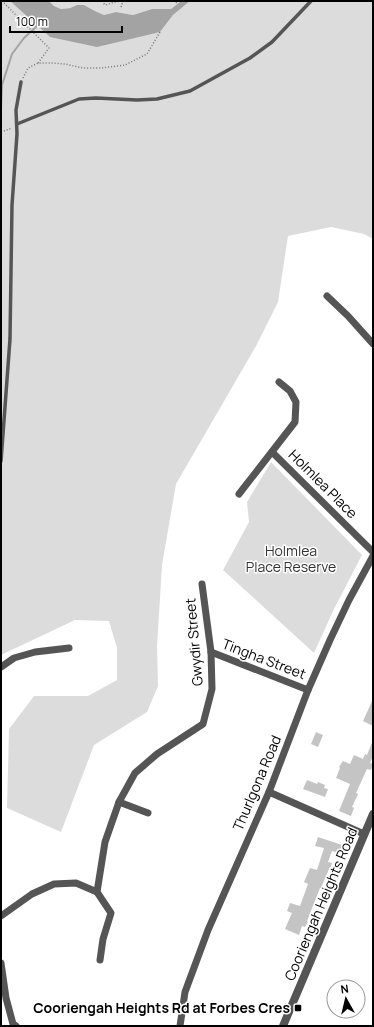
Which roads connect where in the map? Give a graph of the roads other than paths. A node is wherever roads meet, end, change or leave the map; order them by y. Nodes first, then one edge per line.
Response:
1 (312, 1) edge
2 (21, 82) road end
3 (17, 124) junction
4 (326, 296) dead end
5 (373, 344) edge
6 (279, 382) dead end
7 (272, 452) junction
8 (1, 461) edge
9 (239, 494) dead end
10 (373, 552) edge
11 (373, 556) edge
12 (202, 584) dead end
13 (69, 648) dead end
14 (211, 652) junction
15 (1, 666) edge
16 (308, 690) junction
17 (268, 792) junction
18 (119, 802) junction
19 (148, 813) dead end
20 (373, 814) edge
21 (364, 834) junction
22 (97, 892) junction
23 (1, 916) edge
24 (100, 960) dead end
25 (1, 963) edge
26 (16, 1026) edge
27 (180, 1026) edge
28 (283, 1026) edge

1 - 3 lane
2 - 3 lane
3 - 8 lane
4 - 5 street
6 - 7 street, Holmlea Place
7 - 9 street, Holmlea Place
7 - 10 street, Holmlea Place
11 - 16 street, Thurlgona Road
12 - 14 street, Gwydir Street
13 - 15 street
14 - 16 street, Tingha Street
14 - 18 street, Gwydir Street
16 - 17 street, Thurlgona Road
17 - 21 street
17 - 27 street, Thurlgona Road
18 - 19 street
18 - 22 street, Gwydir Street
20 - 21 street, Cooriengah Heights Road
21 - 28 street, Cooriengah Heights Road
22 - 23 street
22 - 24 street
25 - 26 street

